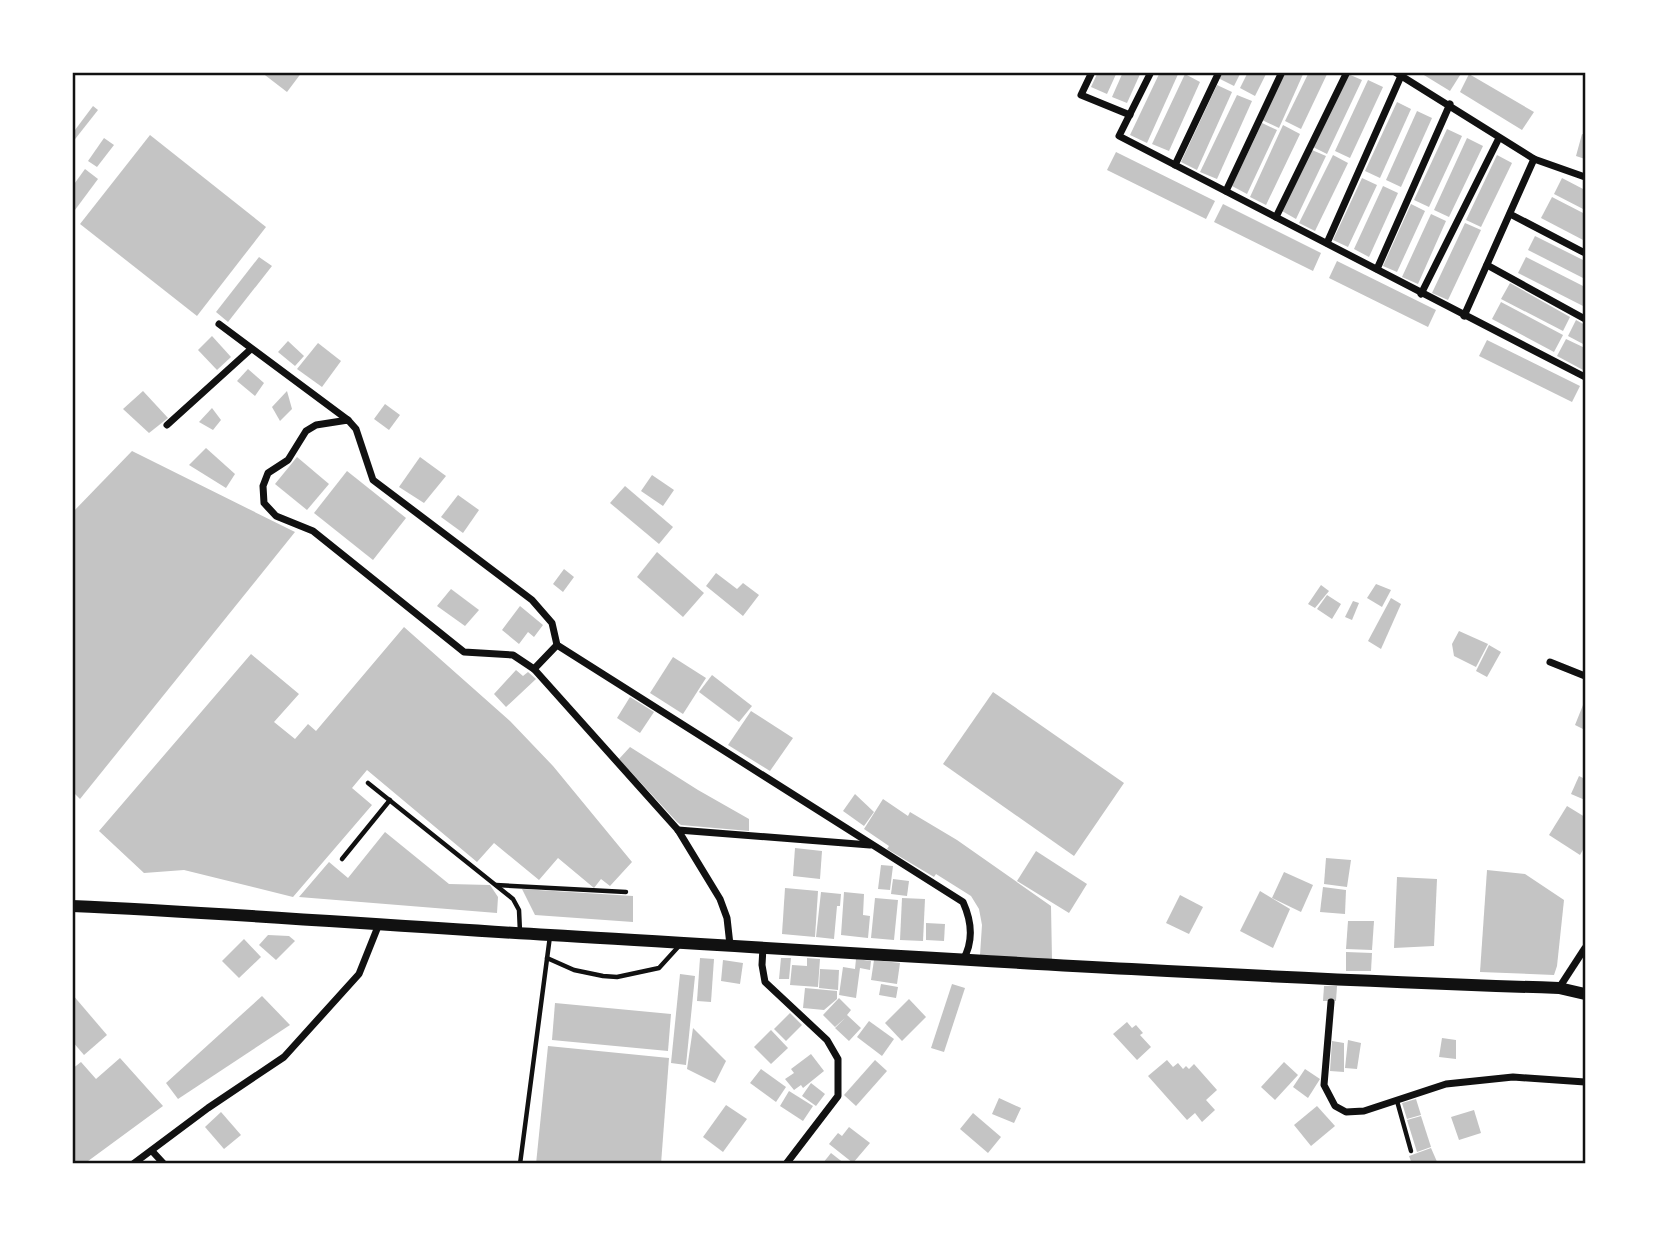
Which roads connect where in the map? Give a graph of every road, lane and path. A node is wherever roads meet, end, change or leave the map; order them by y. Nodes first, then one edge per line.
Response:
1 (1092, 72) edge
2 (1151, 72) edge
3 (1219, 72) edge
4 (1282, 72) edge
5 (1347, 72) edge
6 (1398, 74) edge
7 (1450, 104) junction
8 (1130, 115) junction
9 (1499, 138) junction
10 (1534, 159) junction
11 (1175, 165) junction
12 (1585, 177) edge
13 (1226, 191) junction
14 (1510, 214) junction
15 (1276, 217) junction
16 (1327, 243) junction
17 (1585, 253) edge
18 (1487, 265) junction
19 (1377, 269) junction
20 (1421, 294) junction
21 (1464, 316) junction
22 (1585, 319) edge
23 (219, 324) dead end
24 (251, 348) junction
25 (1585, 377) edge
26 (348, 420) junction
27 (167, 425) dead end
28 (557, 645) junction
29 (1549, 662) dead end
30 (534, 669) junction
31 (1585, 677) edge
32 (368, 783) dead end
33 (390, 800) junction
34 (678, 830) junction
35 (875, 846) junction
36 (342, 859) dead end
37 (495, 885) junction
38 (626, 892) dead end
39 (72, 906) edge
40 (379, 923) junction
41 (520, 933) junction
42 (550, 935) junction
43 (682, 942) junction
44 (730, 944) junction
45 (763, 947) junction
46 (1585, 948) edge
47 (547, 958) junction
48 (963, 961) junction
49 (1559, 988) junction
50 (1585, 994) edge
51 (1331, 1002) dead end
52 (1585, 1082) edge
53 (1397, 1101) junction
54 (152, 1151) junction
55 (1411, 1151) dead end
56 (133, 1164) edge
57 (164, 1164) edge
58 (520, 1164) edge
59 (786, 1164) edge

1 - 8 street
2 - 8 street
3 - 11 street
4 - 13 street
5 - 15 street
6 - 7 street
6 - 16 street
7 - 9 street
7 - 19 street
8 - 11 street
9 - 10 street
9 - 20 street
10 - 12 street
10 - 14 street
11 - 13 street
13 - 15 street
14 - 17 street
14 - 18 street
15 - 16 street
16 - 19 street
18 - 21 street
18 - 22 street
19 - 20 street
20 - 21 street
21 - 25 street
23 - 24 street
24 - 26 street
24 - 27 street
26 - 28 street
26 - 30 street
28 - 30 street
28 - 35 street
29 - 31 street
30 - 34 street
32 - 33 lane
33 - 36 lane
33 - 37 lane
34 - 35 street
34 - 44 street
35 - 48 street
37 - 38 lane
37 - 41 lane
39 - 40 main road
40 - 41 main road
40 - 54 street
41 - 42 main road
42 - 43 main road
42 - 47 lane
43 - 44 main road
43 - 47 lane
44 - 45 main road
45 - 48 main road
45 - 59 street
46 - 49 street
47 - 58 lane
48 - 49 main road
49 - 50 main road
51 - 53 street
52 - 53 street
53 - 55 lane
54 - 56 street
54 - 57 street

